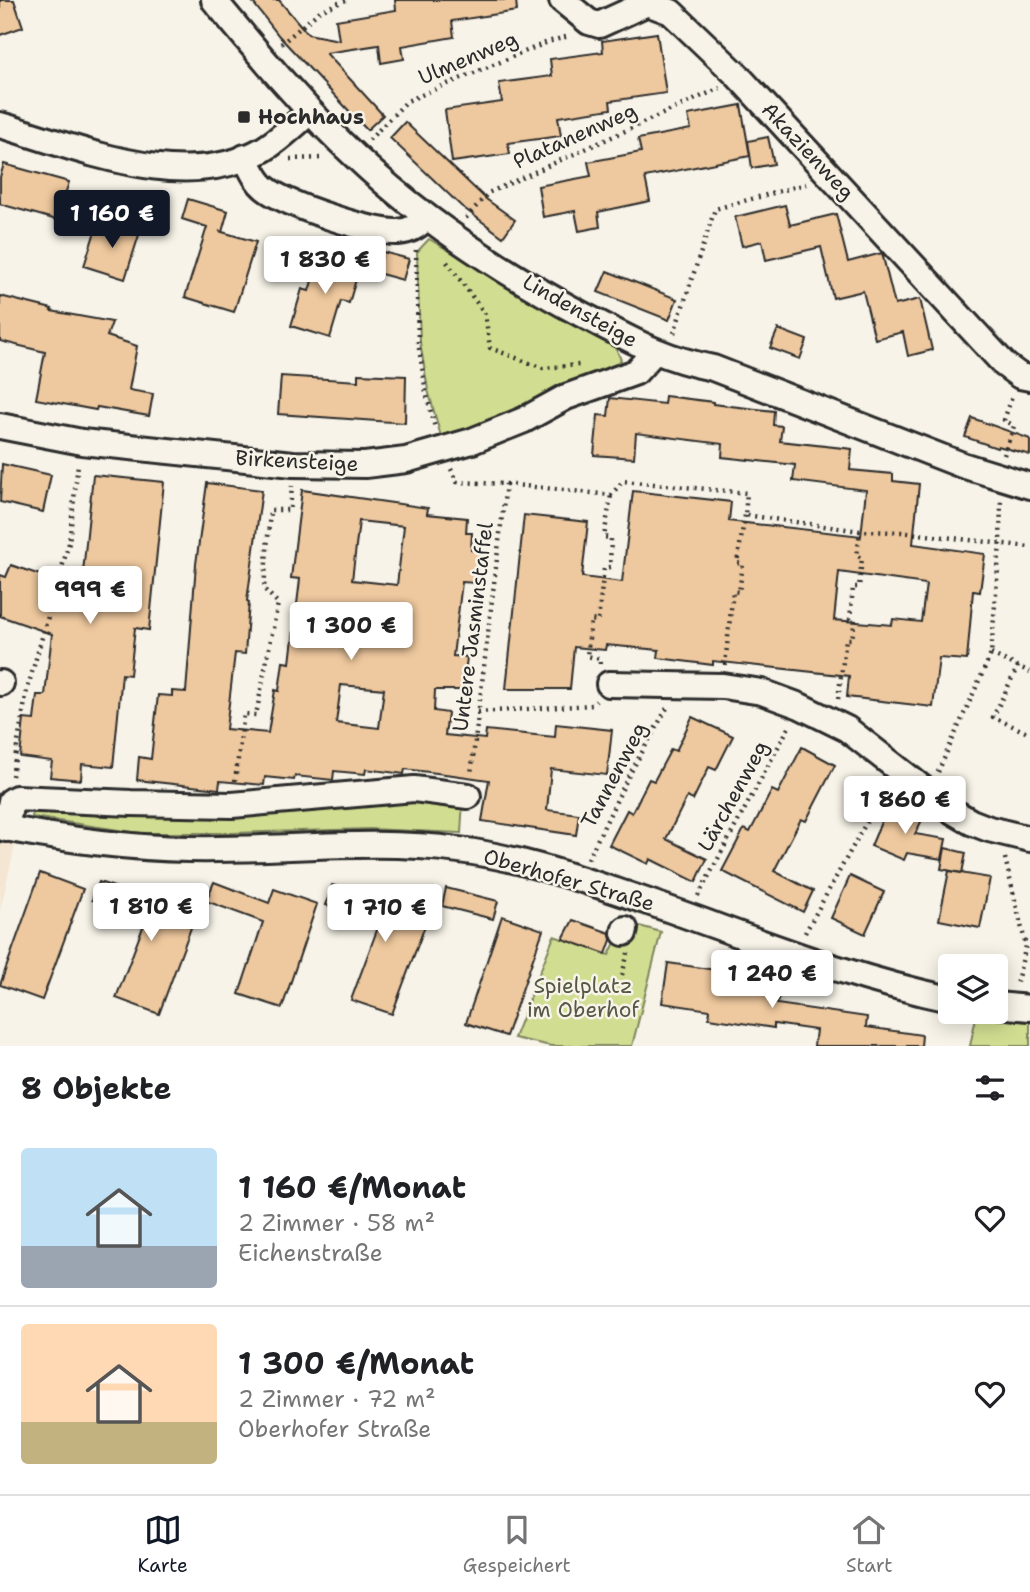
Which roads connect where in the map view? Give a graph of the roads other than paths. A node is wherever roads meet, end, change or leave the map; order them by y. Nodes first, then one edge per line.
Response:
1 (214, 0) edge
2 (562, 0) edge
3 (310, 112) junction
4 (0, 125) edge
5 (254, 153) junction
6 (426, 217) junction
7 (663, 345) junction
8 (1023, 382) edge
9 (0, 426) edge
10 (1030, 486) edge
11 (604, 675) road end
12 (468, 796) road end
13 (3, 828) edge
14 (1030, 839) edge
15 (938, 996) edge

1 - 3 street, Lindensteige
2 - 8 street, Akazienweg
3 - 5 street
3 - 6 street, Lindensteige
4 - 5 street
5 - 6 street
6 - 7 street, Lindensteige
7 - 9 street, Birkensteige
7 - 10 street, Lindensteige
11 - 14 street
12 - 13 street, Oberhofer Straße
13 - 15 street, Oberhofer Straße

